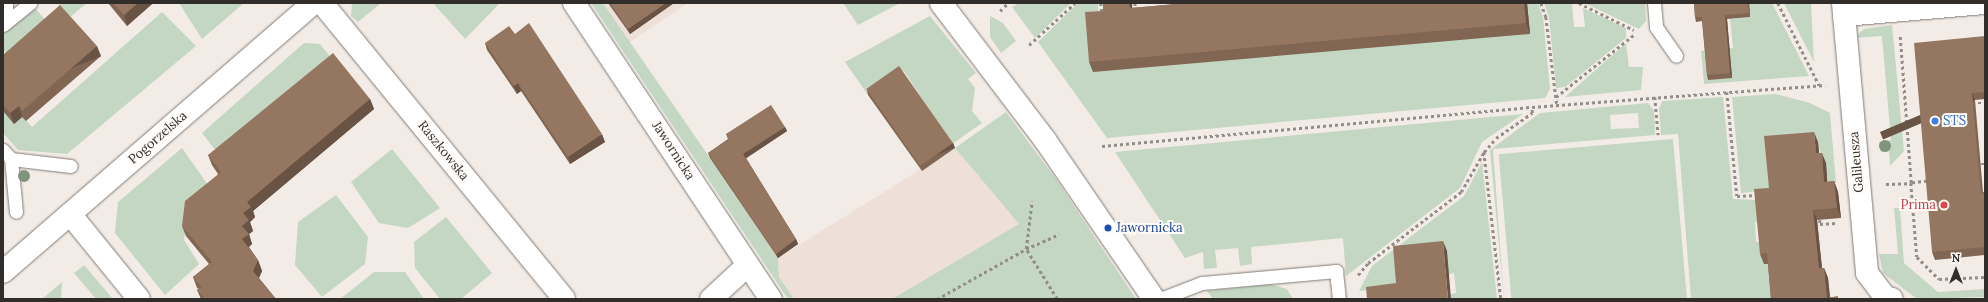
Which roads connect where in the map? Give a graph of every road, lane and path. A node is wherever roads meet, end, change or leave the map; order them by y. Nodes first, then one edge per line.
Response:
1 (6, 3) edge
2 (30, 3) edge
3 (314, 3) edge
4 (322, 3) edge
5 (574, 3) edge
6 (1008, 3) edge
7 (1075, 3) edge
8 (1101, 3) edge
9 (1135, 3) edge
10 (1541, 3) edge
11 (1579, 3) edge
12 (1654, 3) edge
13 (1778, 3) edge
14 (1985, 3) edge
15 (950, 6) edge
16 (1844, 9) edge
17 (1000, 11) dead end
18 (1133, 12) edge
19 (1899, 12) junction
20 (1107, 15) edge
21 (4, 24) edge
22 (1029, 45) dead end
23 (1676, 56) dead end
24 (1850, 83) junction
25 (1819, 85) junction
26 (1727, 92) junction
27 (1556, 97) junction
28 (1655, 97) junction
29 (1978, 103) edge
30 (1985, 103) edge
31 (1557, 105) junction
32 (1532, 107) junction
33 (1658, 135) dead end
34 (1102, 146) dead end
35 (1484, 152) junction
36 (7, 155) edge
37 (1981, 164) dead end
38 (1985, 164) edge
39 (71, 166) dead end
40 (1928, 181) edge
41 (1911, 182) junction
42 (1859, 186) junction
43 (1765, 195) edge
44 (1032, 201) dead end
45 (16, 212) dead end
46 (70, 214) junction
47 (1820, 220) edge
48 (1846, 222) dead end
49 (1059, 234) dead end
50 (1026, 249) junction
51 (748, 265) junction
52 (3, 272) edge
53 (1985, 276) edge
54 (1356, 278) dead end
55 (139, 299) edge
56 (564, 299) edge
57 (711, 299) edge
58 (771, 299) edge
59 (937, 299) edge
60 (1057, 299) edge
61 (1154, 299) edge
62 (1160, 299) edge
63 (1339, 299) edge
64 (1501, 299) edge
65 (1892, 299) edge

1 - 21 lane
2 - 21 lane
3 - 46 street, Pogorzelska
4 - 56 street, Raszkowska
5 - 51 street, Jawornicka
6 - 17 path
7 - 22 path
8 - 20 path
9 - 18 path
10 - 27 path
11 - 27 path
12 - 23 lane
13 - 25 path
14 - 19 street, Galileusza
15 - 61 street
16 - 19 street, Galileusza
16 - 24 street, Galileusza
19 - 41 path
24 - 25 path
24 - 42 street, Galileusza
25 - 26 path
26 - 28 path
26 - 43 path
27 - 31 path
28 - 31 path
28 - 33 path
29 - 30 path
31 - 32 path
32 - 34 path
32 - 35 path
35 - 54 path
35 - 64 path
36 - 39 lane
36 - 45 lane
37 - 38 path
40 - 41 path
41 - 42 path
41 - 53 path
42 - 65 street, Galileusza
44 - 50 path
46 - 52 street, Pogorzelska
46 - 55 street
47 - 48 path
49 - 50 path
50 - 59 path
50 - 60 path
51 - 57 street
51 - 58 street, Jawornicka
62 - 63 lane

